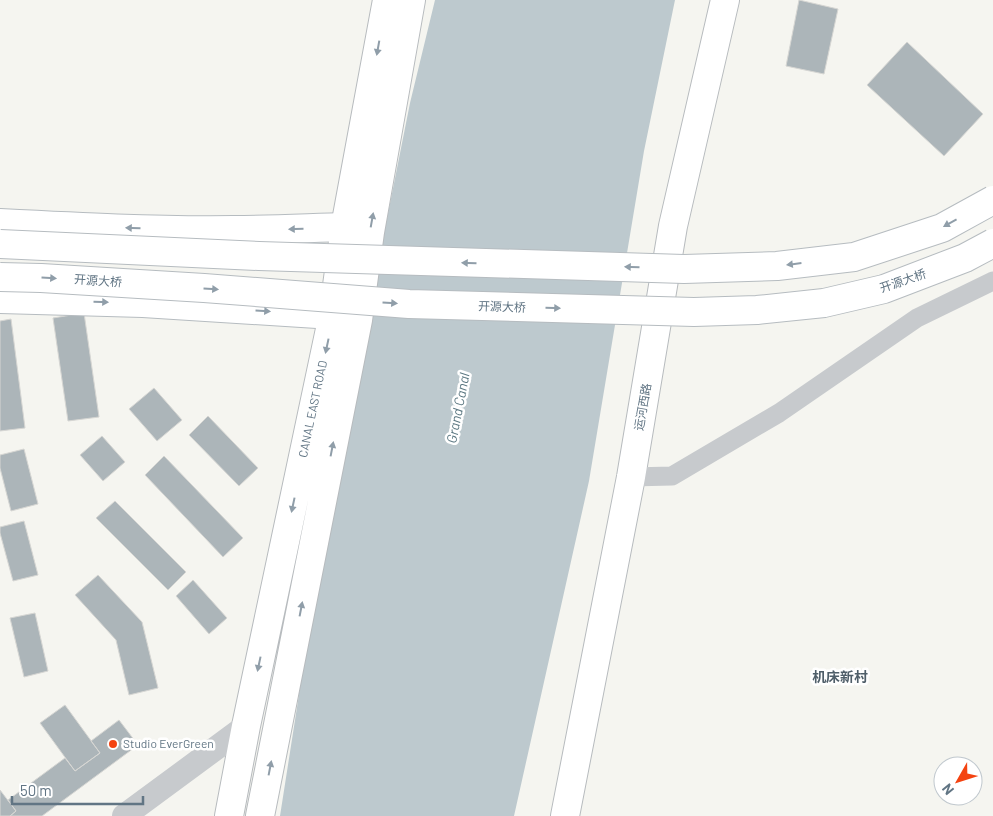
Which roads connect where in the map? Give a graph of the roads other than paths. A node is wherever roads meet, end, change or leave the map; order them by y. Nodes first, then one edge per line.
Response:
1 (387, 0) edge
2 (411, 0) edge
3 (725, 0) edge
4 (993, 200) edge
5 (0, 223) edge
6 (345, 227) junction
7 (993, 243) edge
8 (0, 244) edge
9 (0, 277) edge
10 (993, 281) edge
11 (0, 299) edge
12 (333, 315) junction
13 (631, 477) junction
14 (246, 726) junction
15 (124, 816) edge
16 (229, 816) edge
17 (260, 816) edge
18 (565, 816) edge

1 -> 6 main road, CANAL EAST ROAD
17 -> 2 main road
3 - 13 main road, 运河西路
4 -> 8 main road, bridge
6 -> 5 main road
6 - 12 main road, CANAL EAST ROAD
9 -> 7 main road, 开源大桥, bridge
10 - 13 street
11 -> 12 main road
12 -> 14 main road, CANAL EAST ROAD
13 - 18 main road, 运河西路
14 - 15 street
14 - 16 main road, CANAL EAST ROAD

